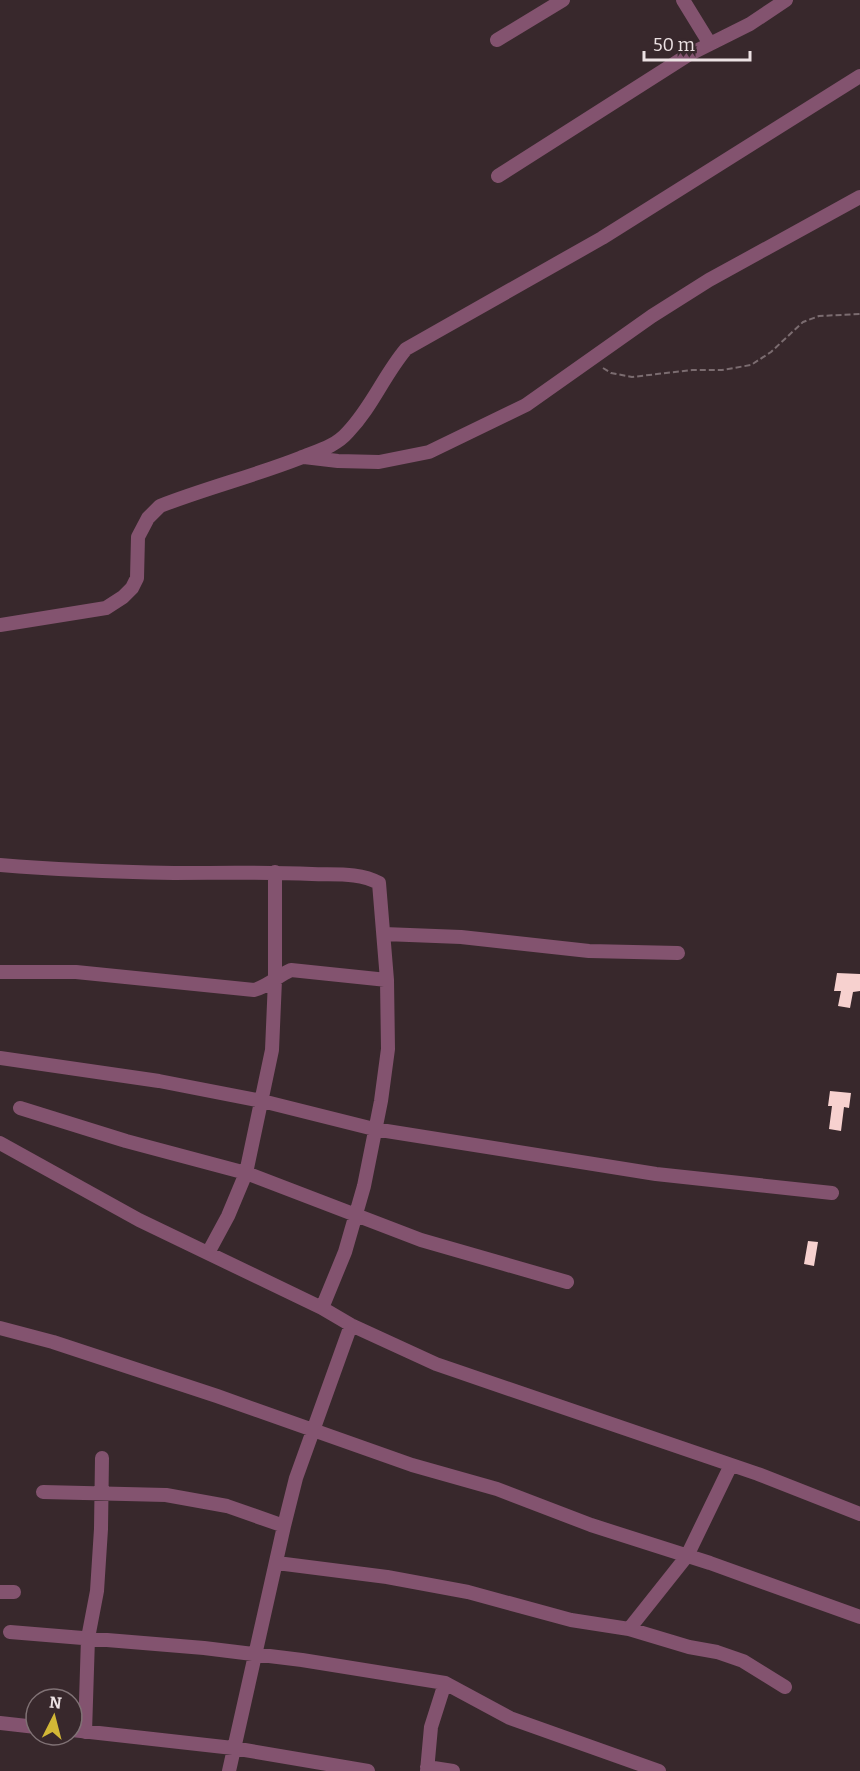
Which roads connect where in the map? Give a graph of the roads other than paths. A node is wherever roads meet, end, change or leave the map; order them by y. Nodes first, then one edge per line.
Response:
1 (563, 0) edge
2 (683, 0) edge
3 (786, 0) edge
4 (496, 40) dead end
5 (710, 44) junction
6 (860, 76) edge
7 (498, 176) dead end
8 (860, 197) edge
9 (302, 457) junction
10 (0, 625) edge
11 (0, 865) edge
12 (275, 873) junction
13 (384, 934) junction
14 (678, 952) dead end
15 (0, 972) edge
16 (275, 980) junction
17 (387, 980) junction
18 (0, 1058) edge
19 (262, 1101) junction
20 (20, 1108) dead end
21 (374, 1129) junction
22 (0, 1143) edge
23 (246, 1173) junction
24 (832, 1193) dead end
25 (355, 1216) junction
26 (208, 1253) junction
27 (567, 1282) dead end
28 (322, 1308) junction
29 (351, 1325) junction
30 (0, 1328) edge
31 (313, 1430) junction
32 (102, 1458) dead end
33 (731, 1465) junction
34 (43, 1492) dead end
35 (101, 1492) junction
36 (860, 1514) edge
37 (284, 1526) junction
38 (687, 1556) junction
39 (277, 1563) junction
40 (860, 1617) edge
41 (629, 1629) junction
42 (10, 1632) dead end
43 (88, 1638) junction
44 (255, 1655) junction
45 (445, 1683) junction
46 (83, 1687) edge
47 (785, 1687) dead end
48 (0, 1723) edge
49 (24, 1725) edge
50 (84, 1732) edge
51 (233, 1748) junction
52 (427, 1769) edge
53 (229, 1771) edge
54 (368, 1771) edge
55 (453, 1771) edge
56 (659, 1771) edge

1 - 4 street
2 - 5 street
3 - 5 street
5 - 7 street
6 - 9 street
8 - 9 street
9 - 10 street
11 - 12 street
12 - 13 street
12 - 16 street
13 - 14 street
13 - 17 street
15 - 16 street
16 - 17 street
16 - 19 street
17 - 21 street
18 - 19 street
19 - 21 street
19 - 23 street
20 - 23 street
21 - 24 street
21 - 25 street
22 - 26 street
23 - 25 street
23 - 26 street
25 - 27 street
25 - 28 street
26 - 28 street
28 - 29 street
29 - 31 street
29 - 33 street
30 - 31 street
31 - 37 street
31 - 38 street
32 - 35 street
33 - 36 street
33 - 38 street
34 - 35 street
35 - 37 street
35 - 43 street
37 - 39 street
38 - 40 street
38 - 41 street
39 - 41 street
39 - 44 street
41 - 47 street
42 - 43 street
43 - 44 street
43 - 46 street
44 - 45 street
44 - 51 street
45 - 52 street
45 - 56 street
48 - 49 street
50 - 51 street
51 - 53 street
51 - 54 street
52 - 55 street

